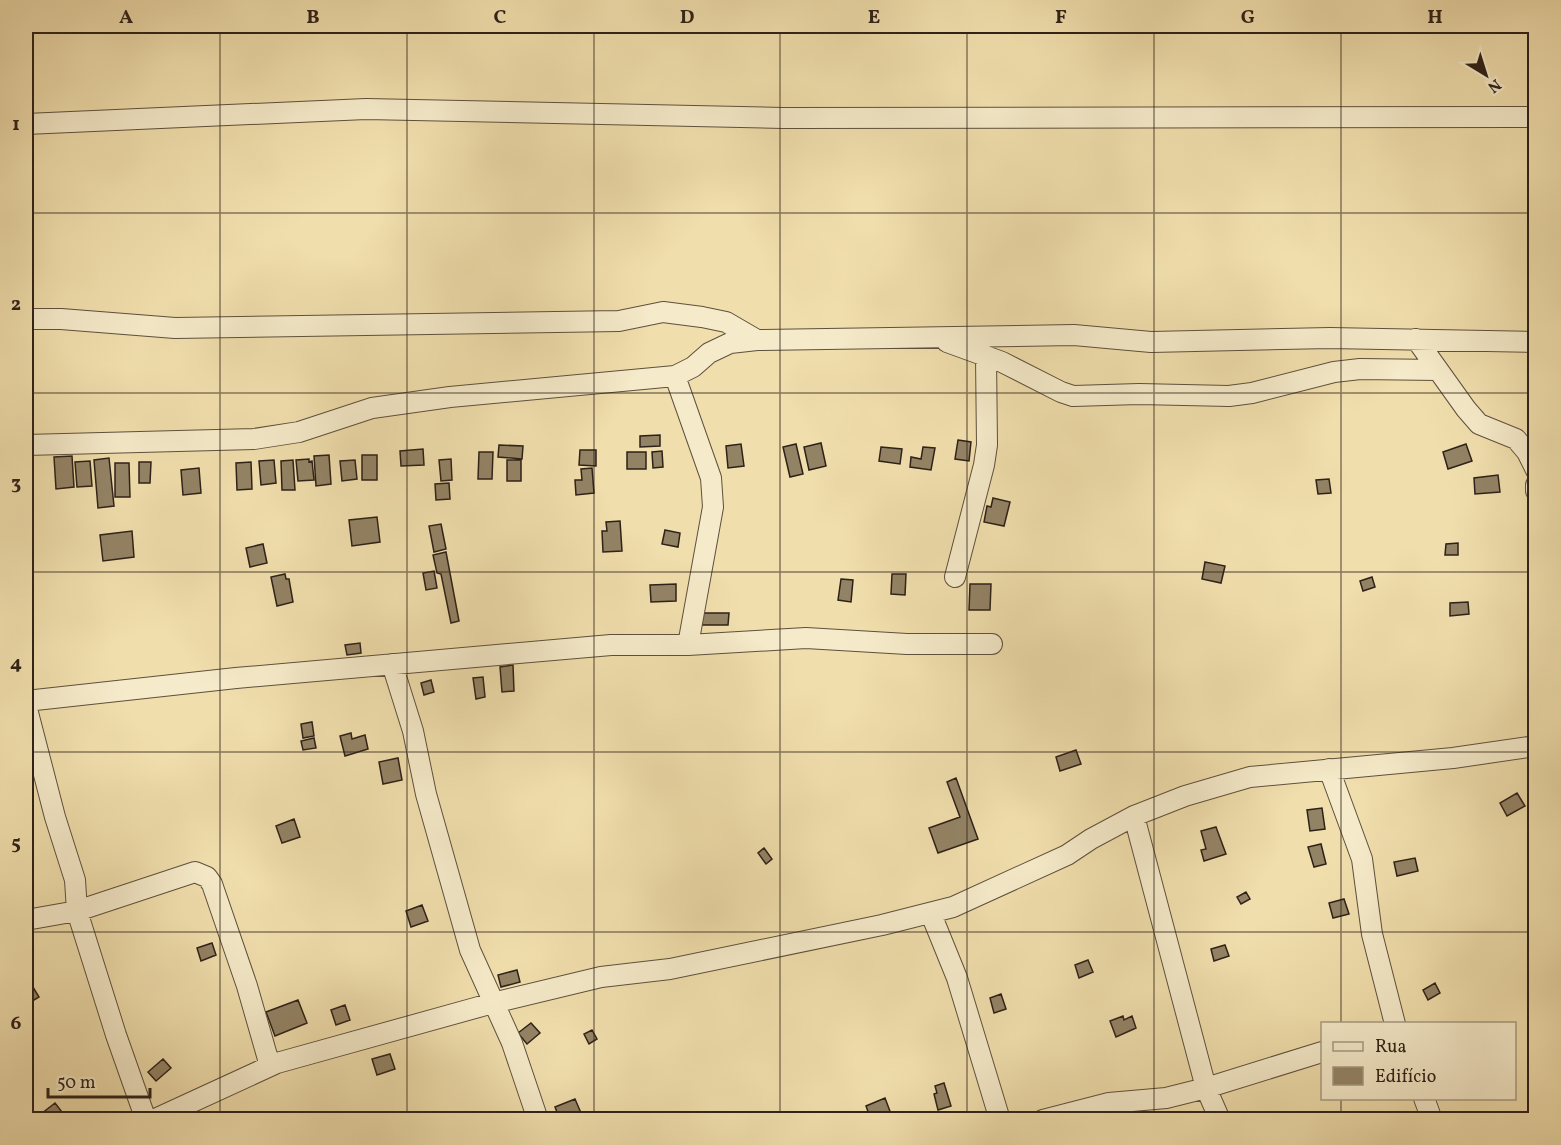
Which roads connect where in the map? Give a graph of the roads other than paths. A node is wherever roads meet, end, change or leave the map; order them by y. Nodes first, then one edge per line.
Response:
1 (1536, 117) edge
2 (26, 124) edge
3 (702, 317) junction
4 (26, 319) edge
5 (936, 338) junction
6 (1416, 339) junction
7 (757, 340) junction
8 (1536, 342) edge
9 (709, 353) junction
10 (986, 357) junction
11 (1438, 370) junction
12 (675, 376) junction
13 (26, 445) edge
14 (1536, 470) edge
15 (1536, 485) edge
16 (1536, 491) edge
17 (955, 577) dead end
18 (992, 644) dead end
19 (688, 645) junction
20 (392, 664) junction
21 (26, 703) edge
22 (1536, 746) edge
23 (1329, 769) junction
24 (1134, 816) junction
25 (77, 911) junction
26 (931, 914) junction
27 (26, 920) edge
28 (493, 1003) junction
29 (1395, 1022) edge
30 (1321, 1053) edge
31 (270, 1066) junction
32 (1206, 1088) junction
33 (1425, 1100) edge
34 (146, 1119) edge
35 (153, 1119) edge
36 (538, 1119) edge
37 (1000, 1119) edge
38 (1043, 1119) edge
39 (1220, 1119) edge
40 (1432, 1119) edge

1 - 2 street
3 - 4 street
3 - 7 street
3 - 9 street
5 - 6 street
5 - 7 street
5 - 10 street
6 - 8 street
6 - 11 street
7 - 9 street
9 - 12 street
10 - 11 street
10 - 17 street
11 - 14 street
12 - 13 street
12 - 19 street
15 - 16 street
18 - 19 street
19 - 20 street
20 - 21 street
20 - 28 street
21 - 25 street
22 - 23 street
23 - 24 street
23 - 29 street
24 - 26 street
24 - 32 street
25 - 27 street
25 - 31 street
25 - 34 street
26 - 28 street
26 - 37 street
28 - 31 street
28 - 36 street
30 - 32 street
31 - 35 street
32 - 38 street
32 - 39 street
33 - 40 street

